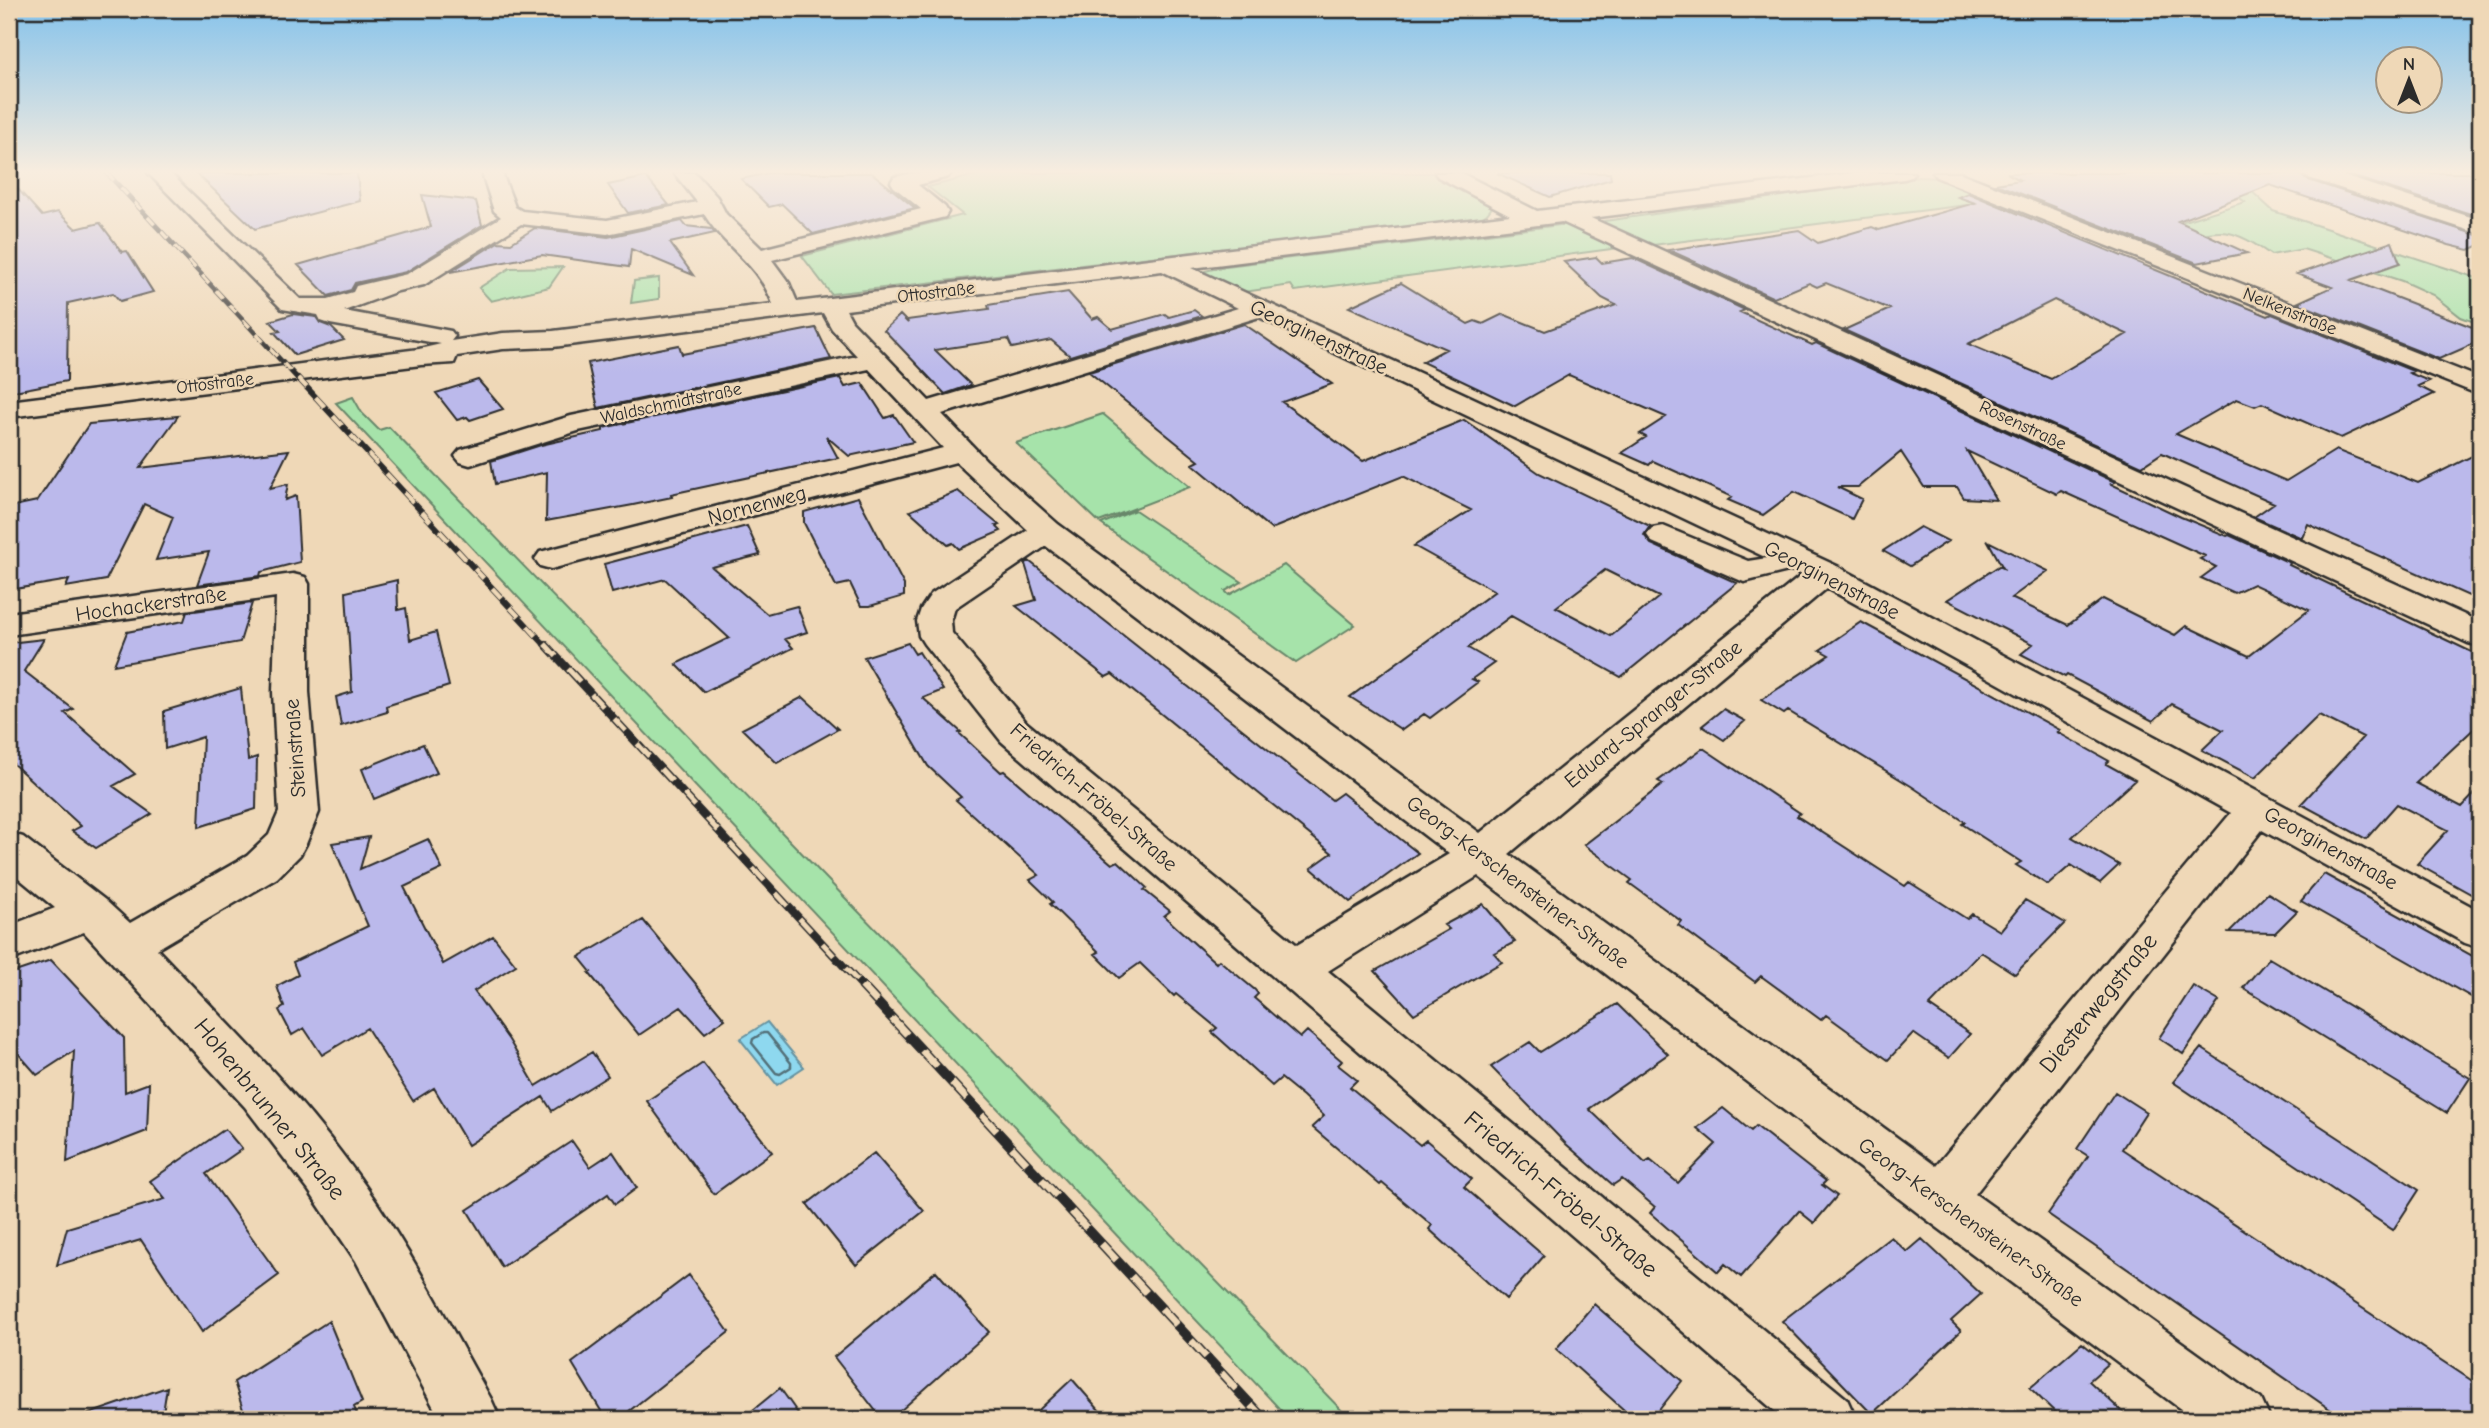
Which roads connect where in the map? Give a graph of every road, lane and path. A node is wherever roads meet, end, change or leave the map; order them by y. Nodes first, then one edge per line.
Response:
1 (224, 240) edge
2 (480, 240) edge
3 (739, 240) edge
4 (826, 240) edge
5 (1365, 240) edge
6 (1620, 240) edge
7 (2110, 240) edge
8 (757, 257) junction
9 (1165, 264) junction
10 (395, 291) junction
11 (831, 305) junction
12 (1260, 309) junction
13 (788, 310) junction
14 (424, 333) junction
15 (874, 360) junction
16 (2480, 387) edge
17 (9, 409) edge
18 (924, 411) junction
19 (962, 452) junction
20 (470, 456) dead end
21 (1047, 531) junction
22 (1662, 535) dead end
23 (1791, 557) junction
24 (551, 559) dead end
25 (1825, 573) junction
26 (293, 584) joint
27 (9, 624) edge
28 (2480, 635) edge
29 (2257, 808) junction
30 (9, 848) edge
31 (1480, 854) junction
32 (108, 929) junction
33 (2480, 931) edge
34 (9, 944) edge
35 (1296, 968) junction
36 (1940, 1199) junction
37 (471, 1419) edge
38 (1827, 1419) edge
39 (2241, 1419) edge

1 - 10 street
2 - 10 street
3 - 8 street
4 - 8 street
5 - 9 street, Ottostraße
6 - 28 street, Rosenstraße
7 - 16 street, Nelkenstraße
8 - 13 street
9 - 11 street, Ottostraße
9 - 12 street, Georginenstraße
10 - 14 street
10 - 14 street
11 - 13 street, Ottostraße
11 - 15 street, Georg-Kerschensteiner-Straße
12 - 18 street
12 - 23 street, Georginenstraße
13 - 14 street, Ottostraße
14 - 17 street, Ottostraße
15 - 18 street, Georg-Kerschensteiner-Straße
15 - 20 street, Waldschmidtstraße
18 - 19 street, Georg-Kerschensteiner-Straße
19 - 21 street, Georg-Kerschensteiner-Straße
19 - 24 street, Nornenweg
21 - 31 street, Georg-Kerschensteiner-Straße
21 - 35 street, Friedrich-Fröbel-Straße
22 - 23 street
23 - 25 street, Georginenstraße
25 - 29 street, Georginenstraße
25 - 31 street, Eduard-Spranger-Straße
26 - 27 street, Hochackerstraße
26 - 32 street, Steinstraße
29 - 33 street, Georginenstraße
29 - 36 street, Diesterwegstraße
30 - 32 street, Hohenbrunner Straße
31 - 35 street
31 - 36 street, Georg-Kerschensteiner-Straße
32 - 34 street, Steinstraße
32 - 37 street, Hohenbrunner Straße
35 - 38 street, Friedrich-Fröbel-Straße
36 - 39 street, Georg-Kerschensteiner-Straße

